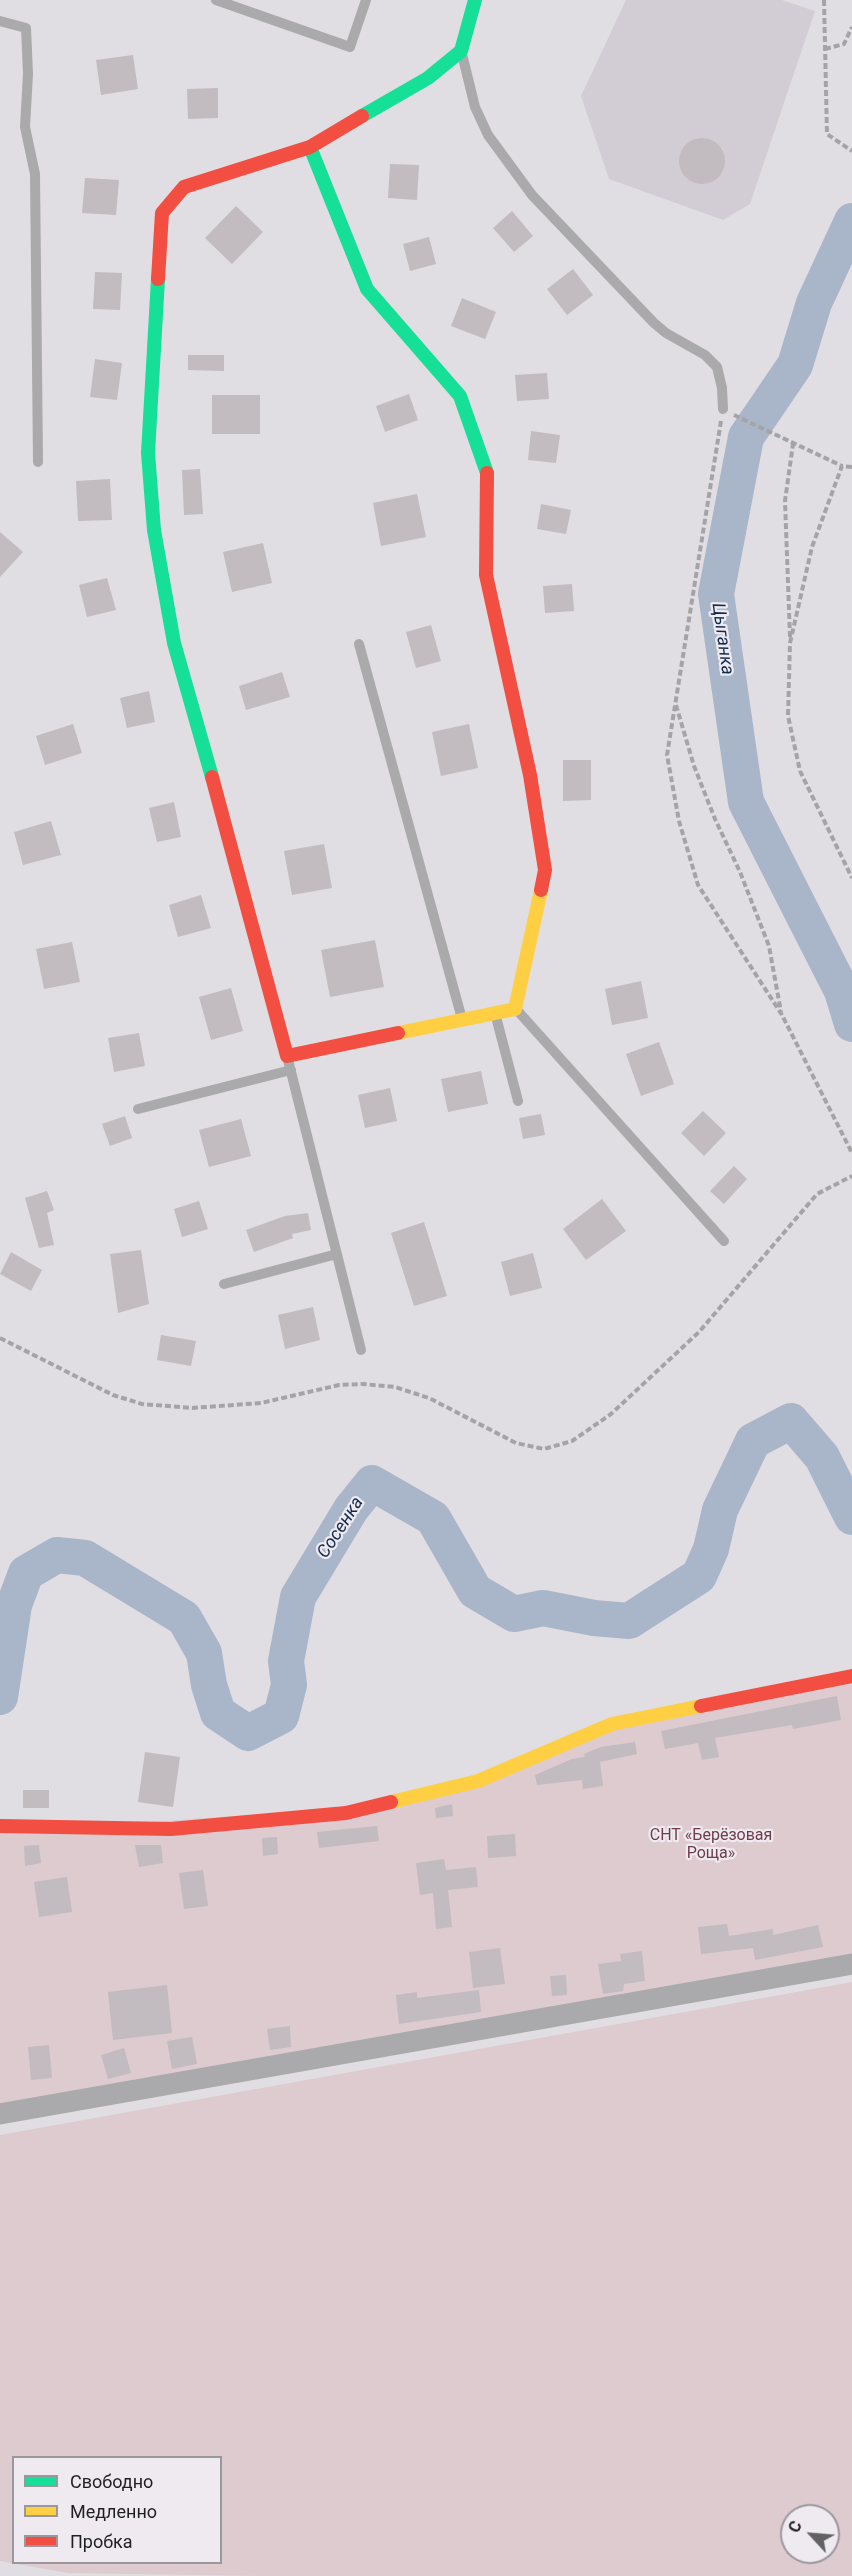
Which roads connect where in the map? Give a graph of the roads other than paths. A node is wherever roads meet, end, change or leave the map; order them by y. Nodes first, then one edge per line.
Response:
1 (216, 0) edge
2 (366, 0) edge
3 (475, 0) edge
4 (0, 21) edge
5 (461, 51) junction
6 (310, 147) junction
7 (723, 409) road end
8 (38, 462) dead end
9 (359, 644) dead end
10 (515, 1009) junction
11 (495, 1013) junction
12 (462, 1020) junction
13 (287, 1056) junction
14 (291, 1070) junction
15 (518, 1101) dead end
16 (138, 1109) dead end
17 (724, 1241) dead end
18 (337, 1254) junction
19 (224, 1284) dead end
20 (361, 1350) dead end
21 (852, 1676) edge
22 (0, 1826) edge
23 (852, 1964) edge
24 (0, 2114) edge

1 - 2 lane
3 - 5 street
4 - 8 lane
5 - 6 street
5 - 7 lane
6 - 10 street
6 - 13 street
9 - 12 lane
10 - 11 street
10 - 17 lane
11 - 12 street
11 - 15 lane
12 - 13 street
13 - 14 lane
14 - 16 lane
14 - 18 lane
18 - 19 lane
18 - 20 lane
21 - 22 street
23 - 24 street

